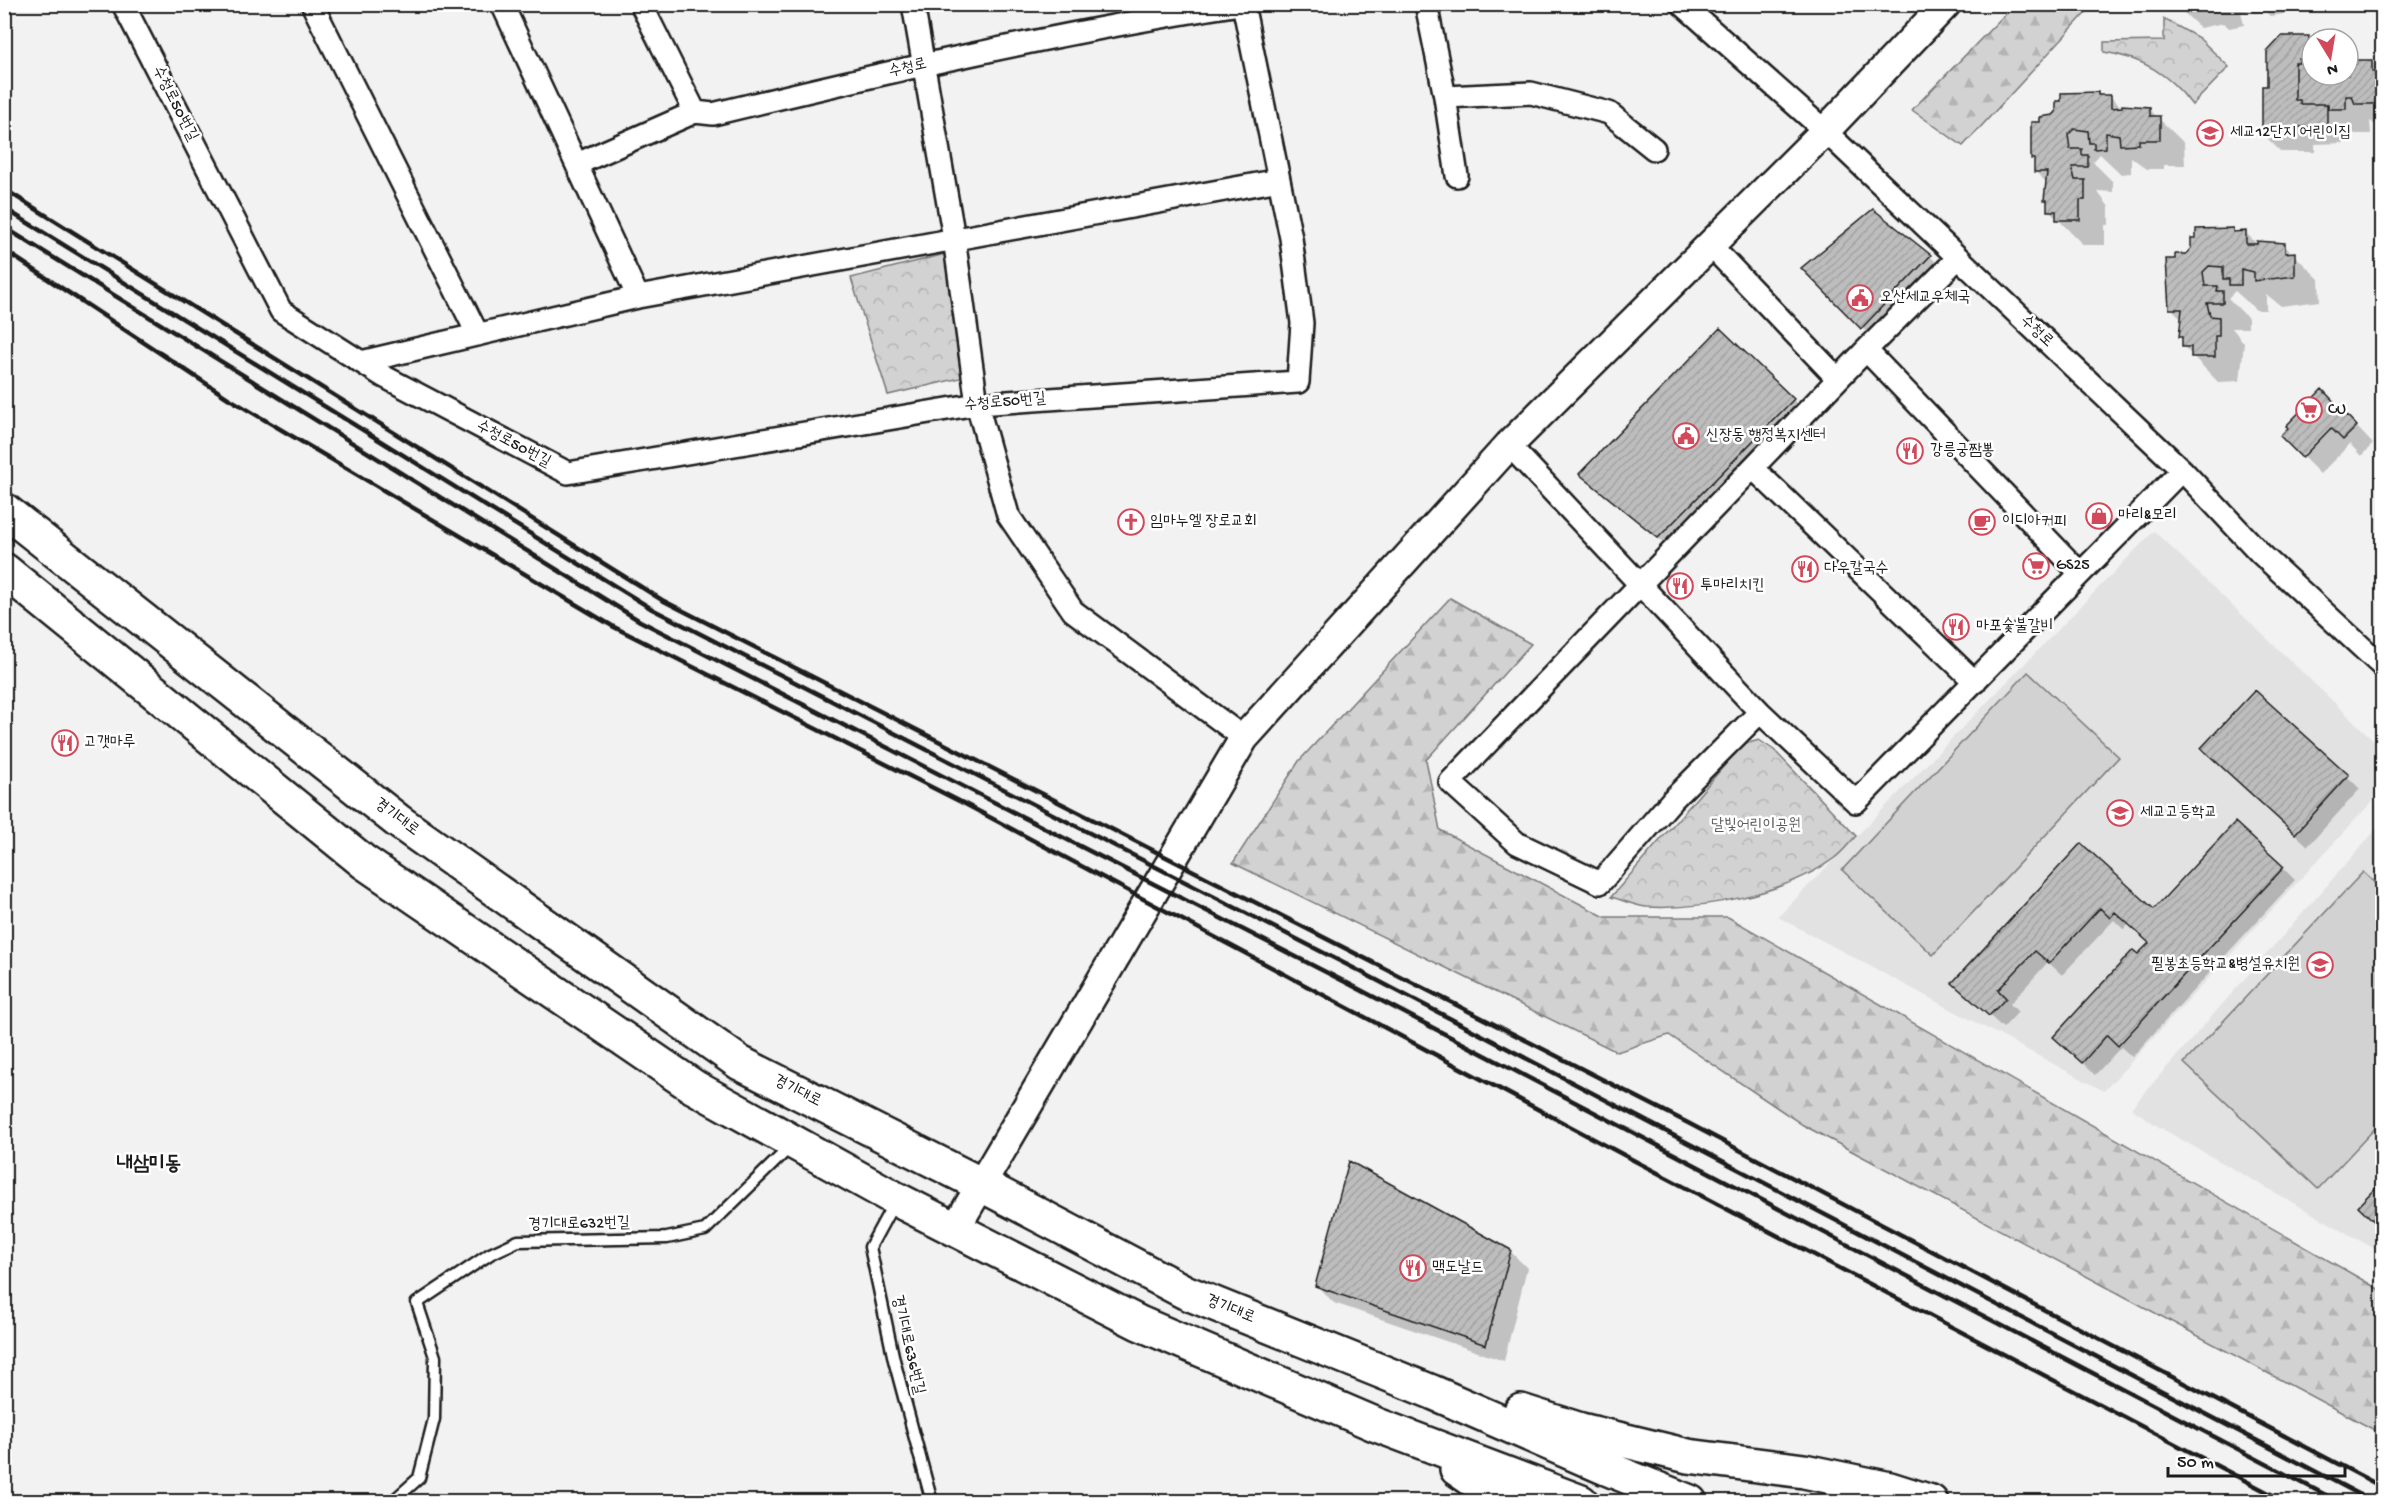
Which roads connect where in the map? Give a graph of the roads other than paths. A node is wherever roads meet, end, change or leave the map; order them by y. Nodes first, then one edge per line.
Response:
1 (123, 4) edge
2 (312, 4) edge
3 (502, 4) edge
4 (641, 4) edge
5 (912, 4) edge
6 (1241, 4) edge
7 (1426, 4) edge
8 (1682, 4) edge
9 (1946, 4) edge
10 (924, 65) junction
11 (1445, 97) junction
12 (695, 112) junction
13 (1825, 130) junction
14 (1654, 149) dead end
15 (577, 164) junction
16 (1457, 176) dead end
17 (1279, 180) junction
18 (954, 238) junction
19 (1710, 245) junction
20 (1958, 258) junction
21 (638, 297) junction
22 (478, 335) junction
23 (1866, 350) junction
24 (362, 362) junction
25 (1838, 379) junction
26 (977, 404) junction
27 (1509, 445) junction
28 (1753, 468) junction
29 (2181, 470) junction
30 (4, 510) edge
31 (4, 570) edge
32 (2079, 572) junction
33 (1641, 584) junction
34 (2382, 666) edge
35 (1975, 681) junction
36 (1760, 712) junction
37 (1244, 738) junction
38 (795, 1143) junction
39 (982, 1185) junction
40 (896, 1199) junction
41 (955, 1229) junction
42 (1432, 1392) junction
43 (1410, 1437) junction
44 (392, 1502) edge
45 (932, 1502) edge
46 (1505, 1502) edge
47 (1581, 1502) edge
48 (1690, 1502) edge
49 (1931, 1502) edge

1 - 24 street, 수청로50번길
2 - 22 street
3 - 15 street
4 - 12 street
5 - 10 street
6 - 10 street, 수청로
6 - 17 street, 수청로50번길
7 - 11 street
8 - 13 street, 수청로
9 - 13 street
10 - 12 street, 수청로
10 - 18 street
11 - 14 street
11 - 16 street
12 - 15 street
13 - 19 street
13 - 20 street, 수청로
15 - 21 street
17 - 18 street
17 - 26 street, 수청로50번길
18 - 21 street
18 - 26 street
19 - 25 street
19 - 27 street
20 - 23 street
20 - 29 street, 수청로
21 - 22 street
22 - 24 street
23 - 25 street
23 - 32 street
24 - 26 street, 수청로50번길
25 - 28 street
26 - 37 street
27 - 33 street
27 - 37 street
28 - 33 street
28 - 35 street
29 - 32 street
29 - 34 street, 수청로
30 - 39 main road, 경기대로
31 - 38 main road
32 - 35 street
33 - 36 street
33 - 36 street
35 - 36 street
37 - 39 street
38 - 40 main road
38 - 44 lane, 경기대로632번길
39 - 41 street
39 - 42 main road, 경기대로
40 - 41 main road
40 - 45 lane, 경기대로636번길
41 - 43 main road
42 - 48 main road, 경기대로
42 - 49 main road
43 - 46 main road
43 - 47 main road

